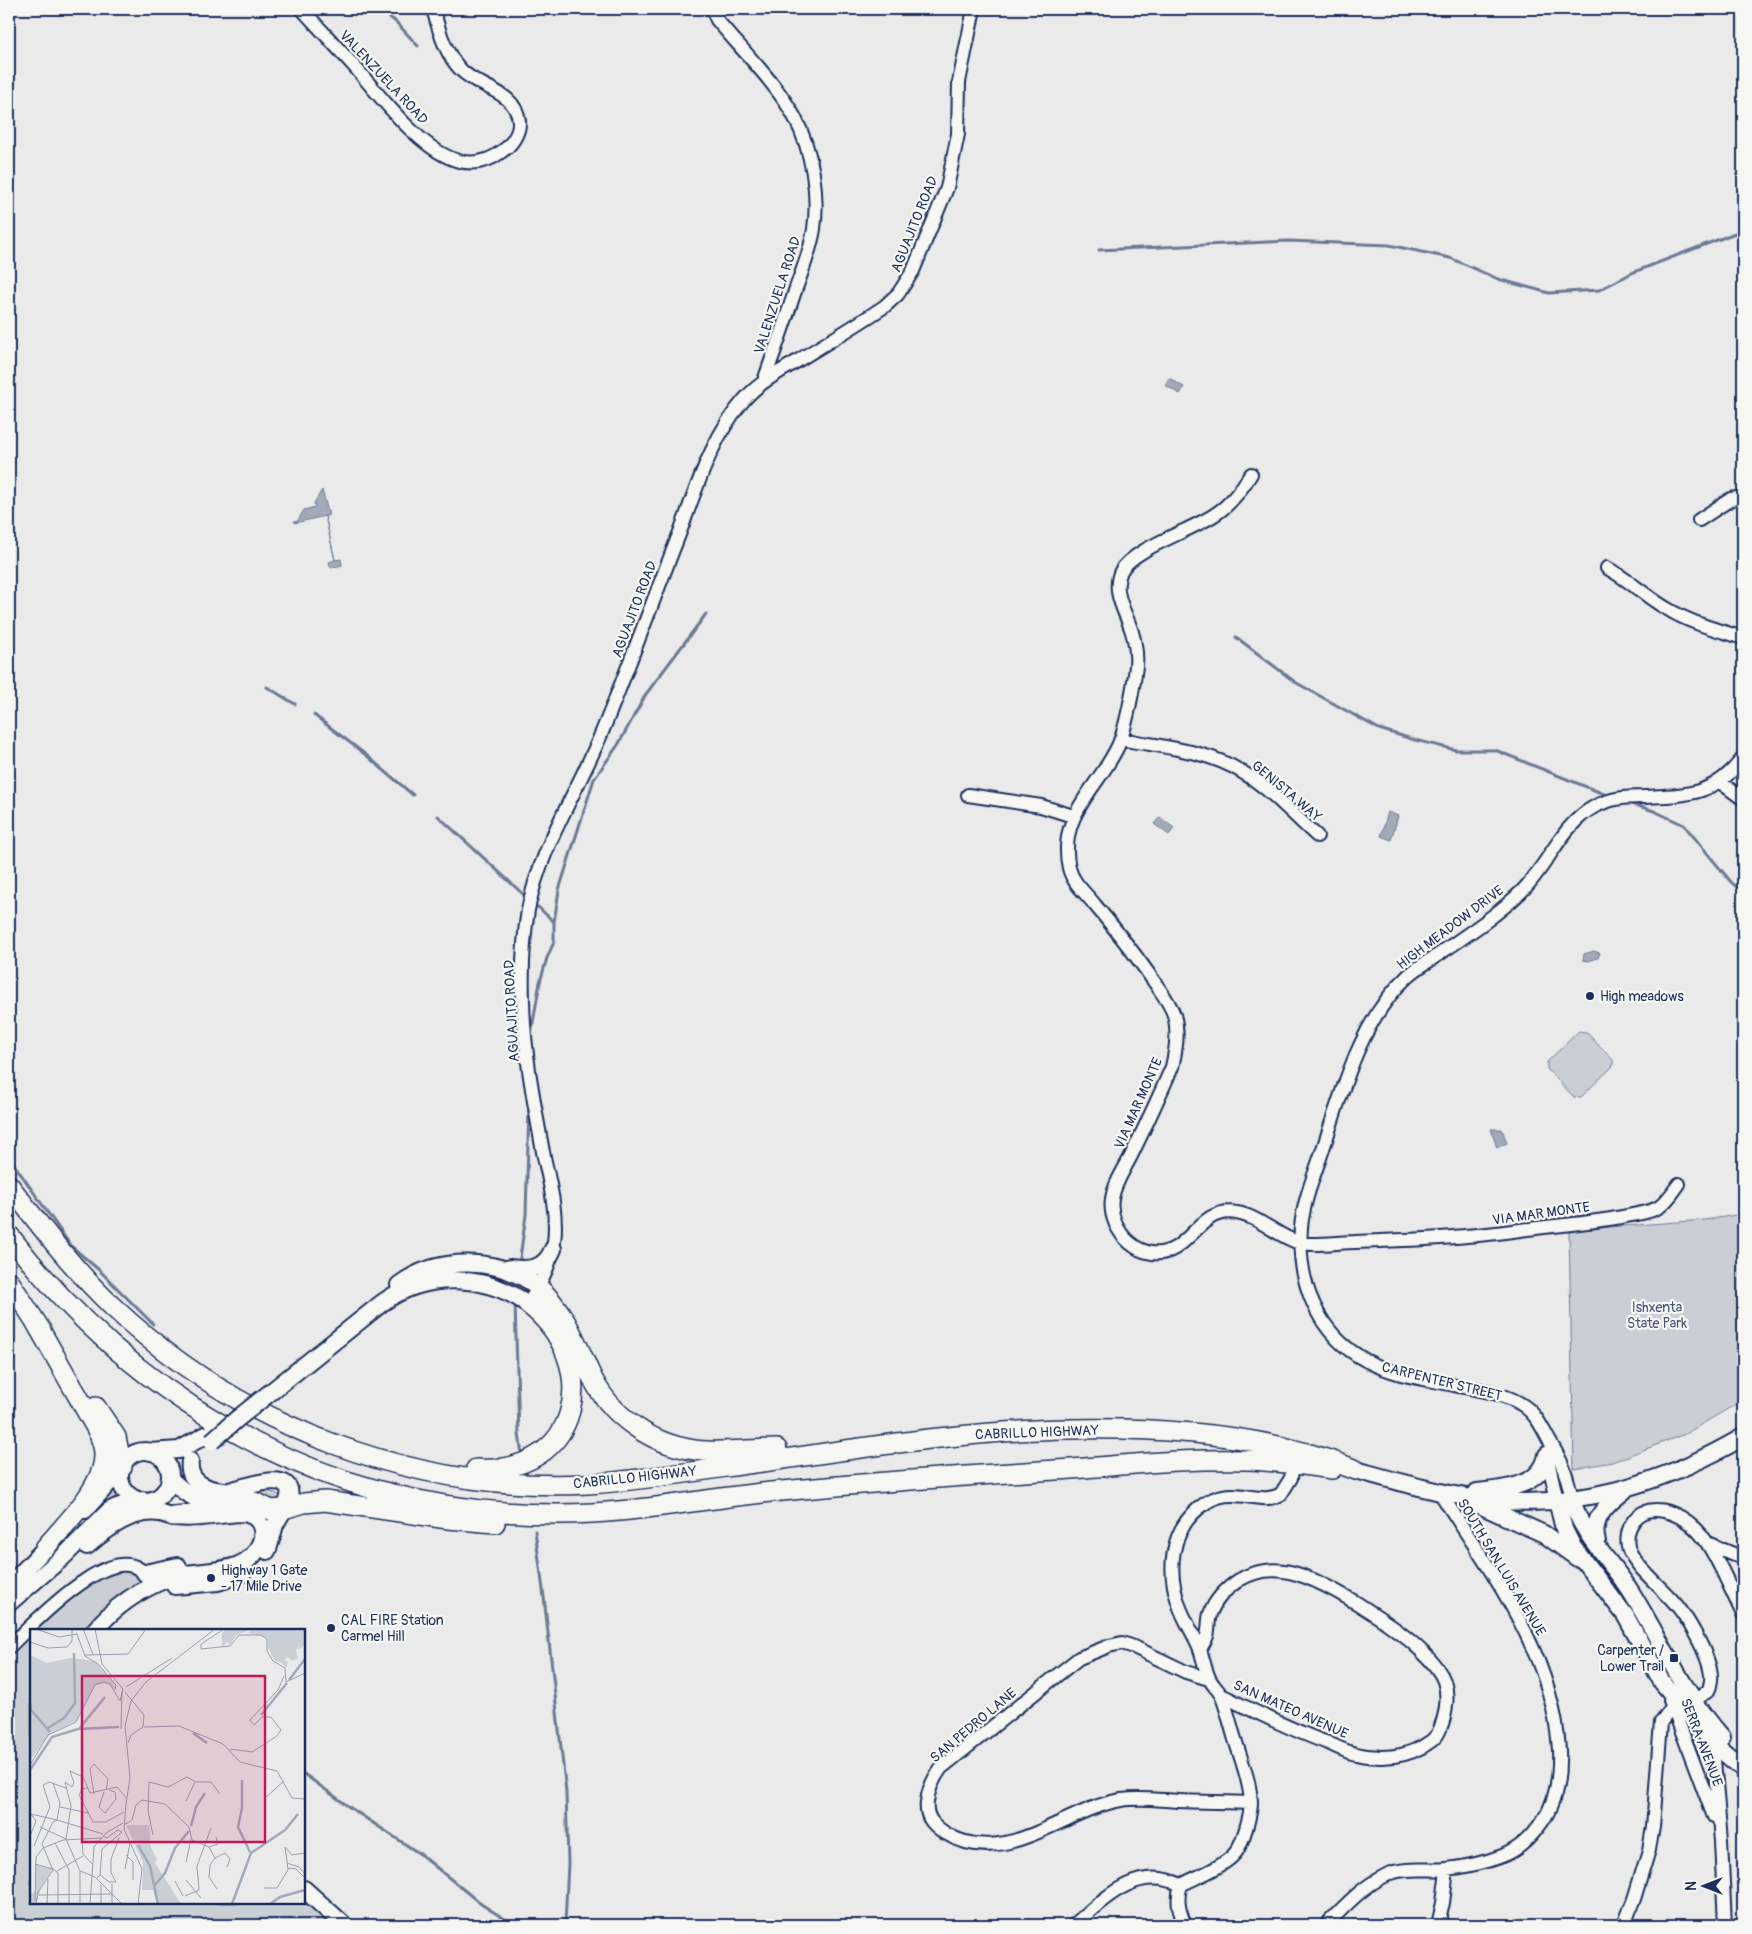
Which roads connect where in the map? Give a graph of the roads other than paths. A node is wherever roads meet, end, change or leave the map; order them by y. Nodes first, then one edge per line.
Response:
1 (302, 9) edge
2 (433, 9) edge
3 (712, 9) edge
4 (974, 9) edge
5 (764, 381) junction
6 (1252, 474) dead end
7 (1743, 496) edge
8 (1699, 520) dead end
9 (1607, 568) dead end
10 (1743, 638) edge
11 (1121, 739) junction
12 (1743, 758) edge
13 (1720, 782) junction
14 (968, 795) dead end
15 (1743, 800) edge
16 (1073, 816) junction
17 (1318, 836) dead end
18 (1679, 1184) dead end
19 (9, 1185) edge
20 (9, 1235) edge
21 (1300, 1243) junction
22 (553, 1249) junction
23 (495, 1266) junction
24 (9, 1281) edge
25 (538, 1287) junction
26 (382, 1303) junction
27 (528, 1304) junction
28 (34, 1321) junction
29 (1743, 1437) edge
30 (209, 1438) junction
31 (1548, 1448) junction
32 (841, 1451) junction
33 (149, 1452) junction
34 (380, 1459) junction
35 (190, 1461) junction
36 (1294, 1464) junction
37 (122, 1468) junction
38 (1356, 1470) junction
39 (170, 1478) junction
40 (1628, 1488) junction
41 (234, 1491) junction
42 (1439, 1491) junction
43 (1457, 1495) junction
44 (140, 1500) junction
45 (1564, 1500) junction
46 (284, 1509) junction
47 (600, 1513) junction
48 (169, 1515) junction
49 (1707, 1542) junction
50 (45, 1548) junction
51 (1603, 1556) junction
52 (1743, 1558) edge
53 (1591, 1570) junction
54 (46, 1573) junction
55 (148, 1579) junction
56 (9, 1586) edge
57 (9, 1603) edge
58 (1743, 1614) edge
59 (96, 1629) edge
60 (9, 1647) edge
61 (1200, 1650) junction
62 (1209, 1679) junction
63 (1221, 1695) junction
64 (1683, 1711) junction
65 (1710, 1724) junction
66 (1661, 1736) junction
67 (1715, 1745) junction
68 (1743, 1768) edge
69 (1251, 1803) junction
70 (1722, 1841) junction
71 (1446, 1869) junction
72 (1181, 1885) junction
73 (305, 1890) edge
74 (344, 1925) edge
75 (1074, 1925) edge
76 (1186, 1925) edge
77 (1326, 1925) edge
78 (1438, 1925) edge
79 (1624, 1925) edge
80 (1725, 1925) edge

1 - 2 street, VALENZUELA ROAD
3 - 5 street, VALENZUELA ROAD
4 - 5 street, AGUAJITO ROAD
5 - 22 street, AGUAJITO ROAD
6 - 11 street, VIA MAR MONTE
7 - 8 street
9 - 10 street
11 - 16 street, VIA MAR MONTE
11 - 17 street, GENISTA WAY
12 - 13 street, HIGH MEADOW DRIVE
13 - 15 street
13 - 21 street, HIGH MEADOW DRIVE
14 - 16 street
16 - 21 street, VIA MAR MONTE
18 - 21 street, VIA MAR MONTE
19 - 34 highway, CABRILLO HIGHWAY
20 - 47 highway, CABRILLO HIGHWAY
21 - 31 street, CARPENTER STREET
22 - 23 main road
22 - 25 street, AGUAJITO ROAD
23 - 25 main road
23 - 26 main road
24 - 28 highway
25 - 27 street, AGUAJITO ROAD
25 - 32 highway
26 - 27 main road
26 - 30 main road, bridge
27 - 34 highway
28 - 37 highway
28 - 50 highway
29 - 40 main road, CABRILLO HIGHWAY
30 - 33 main road
30 - 35 main road
31 - 43 main road
31 - 45 street, CARPENTER STREET
32 - 34 highway, CABRILLO HIGHWAY
32 - 38 highway, CABRILLO HIGHWAY
33 - 37 main road
33 - 39 main road
35 - 39 main road
35 - 41 main road
36 - 38 highway, CABRILLO HIGHWAY
36 - 47 highway, CABRILLO HIGHWAY
36 - 61 street
37 - 44 main road
37 - 50 main road
38 - 42 main road, CABRILLO HIGHWAY
39 - 41 main road
39 - 44 main road
40 - 45 main road, CABRILLO HIGHWAY
40 - 51 main road
41 - 46 main road
42 - 43 main road, CABRILLO HIGHWAY
42 - 71 street, SOUTH SAN LUIS AVENUE
43 - 45 main road, CABRILLO HIGHWAY
43 - 53 main road
44 - 48 main road
44 - 54 main road
45 - 51 main road, CARPENTER STREET
45 - 53 main road, CARPENTER STREET
46 - 47 highway
46 - 48 highway
46 - 55 main road
48 - 54 main road
48 - 55 main road
49 - 52 street
49 - 58 street
49 - 64 street
50 - 56 main road
51 - 64 main road, CARPENTER STREET
53 - 64 main road, CARPENTER STREET
54 - 57 main road
55 - 59 main road
55 - 60 street
61 - 62 street
61 - 63 street, SAN MATEO AVENUE
62 - 63 street
62 - 69 street, SAN PEDRO LANE
63 - 69 street
64 - 65 main road, CARPENTER STREET
64 - 66 street
64 - 66 street
64 - 67 main road, CARPENTER STREET
64 - 70 street, SERRA AVENUE
65 - 67 street, CARPENTER STREET
65 - 68 main road, CARPENTER STREET
66 - 79 street
67 - 68 main road, CARPENTER STREET
67 - 70 street, SERRA AVENUE
69 - 72 street
70 - 80 street, SERRA AVENUE
71 - 77 street, SOUTH SAN LUIS AVENUE
71 - 78 street
72 - 75 street
72 - 76 street
73 - 74 main road

